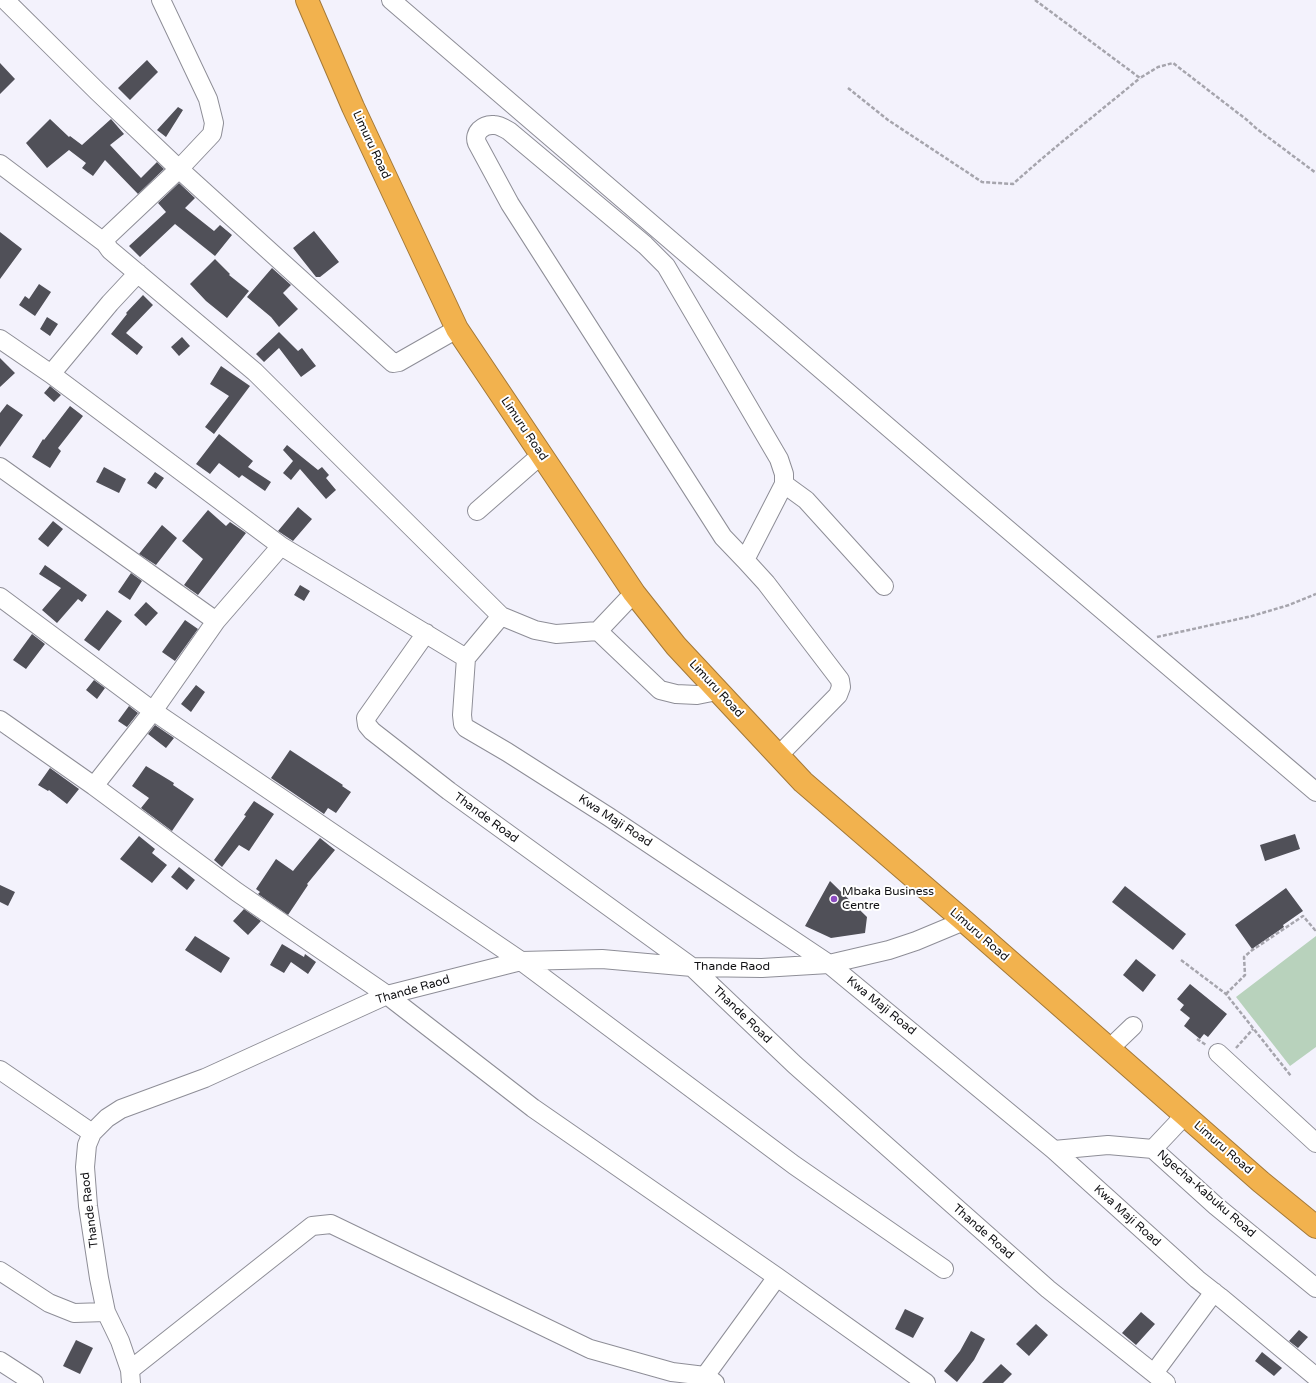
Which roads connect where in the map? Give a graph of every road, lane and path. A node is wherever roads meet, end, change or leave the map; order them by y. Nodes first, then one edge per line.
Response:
1 (5, 0) edge
2 (307, 0) edge
3 (391, 0) edge
4 (1035, 0) edge
5 (160, 3) edge
6 (1140, 78) junction
7 (848, 88) dead end
8 (0, 164) edge
9 (179, 168) junction
10 (1316, 173) edge
11 (105, 243) junction
12 (138, 273) junction
13 (457, 329) junction
14 (0, 339) edge
15 (51, 374) junction
16 (541, 455) junction
17 (0, 467) edge
18 (784, 484) junction
19 (477, 511) dead end
20 (282, 546) junction
21 (745, 560) junction
22 (884, 586) dead end
23 (634, 593) junction
24 (1316, 594) edge
25 (0, 597) edge
26 (501, 616) junction
27 (216, 622) junction
28 (598, 631) junction
29 (426, 634) junction
30 (1137, 641) junction
31 (466, 658) junction
32 (717, 691) junction
33 (154, 711) junction
34 (0, 720) edge
35 (778, 756) junction
36 (94, 786) junction
37 (1316, 792) edge
38 (964, 922) junction
39 (1316, 929) edge
40 (1181, 960) dead end
41 (521, 961) junction
42 (829, 964) junction
43 (692, 967) junction
44 (1226, 994) junction
45 (387, 995) junction
46 (1132, 1026) dead end
47 (1253, 1029) junction
48 (1109, 1049) junction
49 (1222, 1057) joint
50 (0, 1070) edge
51 (1291, 1076) dead end
52 (1185, 1115) junction
53 (92, 1133) junction
54 (1316, 1143) edge
55 (1153, 1149) junction
56 (1054, 1150) junction
57 (1316, 1228) edge
58 (944, 1269) dead end
59 (0, 1271) edge
60 (777, 1276) junction
61 (1316, 1288) edge
62 (1214, 1292) junction
63 (106, 1312) junction
64 (0, 1361) edge
65 (130, 1376) edge
66 (1316, 1377) edge
67 (1160, 1378) edge
68 (710, 1380) edge
69 (34, 1383) edge
70 (926, 1383) edge

1 - 9 street
2 - 13 highway, Limuru Road
3 - 30 street
4 - 6 path
5 - 9 street
6 - 7 path
6 - 10 path
8 - 11 street
9 - 11 street
9 - 13 street
11 - 12 street
12 - 15 street
12 - 26 street
13 - 16 highway, Limuru Road
14 - 15 street
15 - 20 street
16 - 19 street
16 - 23 highway, Limuru Road
17 - 27 street
18 - 21 street
18 - 21 street
18 - 22 street
20 - 27 street
20 - 29 street
21 - 35 street
23 - 28 street
23 - 32 highway, Limuru Road
24 - 30 path
25 - 33 street
26 - 28 street
26 - 31 street
27 - 33 street
28 - 32 street
29 - 31 street
29 - 43 street, Thande Road
30 - 37 street
31 - 42 street, Kwa Maji Road
32 - 35 highway, Limuru Road
33 - 36 street
33 - 41 street
34 - 36 street
35 - 38 highway, Limuru Road
36 - 45 street
38 - 42 street, Thande Raod
38 - 48 highway, Limuru Road
39 - 44 path
40 - 44 path
41 - 43 street, Thande Raod
41 - 45 street, Thande Raod
41 - 58 street
42 - 43 street, Thande Raod
42 - 56 street, Kwa Maji Road
43 - 67 street, Thande Road
44 - 47 path
45 - 53 street, Thande Raod
45 - 60 street
46 - 48 street
47 - 49 path
47 - 51 path
48 - 52 highway, Limuru Road
49 - 54 street
50 - 53 street
52 - 55 street
52 - 57 highway, Limuru Road
53 - 63 street, Thande Raod
55 - 56 street, Ngecha-Kabuku Road
55 - 61 street, Ngecha-Kabuku Road
56 - 62 street, Kwa Maji Road
59 - 63 street
60 - 68 street
60 - 70 street
62 - 66 street, Kwa Maji Road
62 - 67 street
63 - 65 street, Thande Raod
64 - 69 street
65 - 68 street

